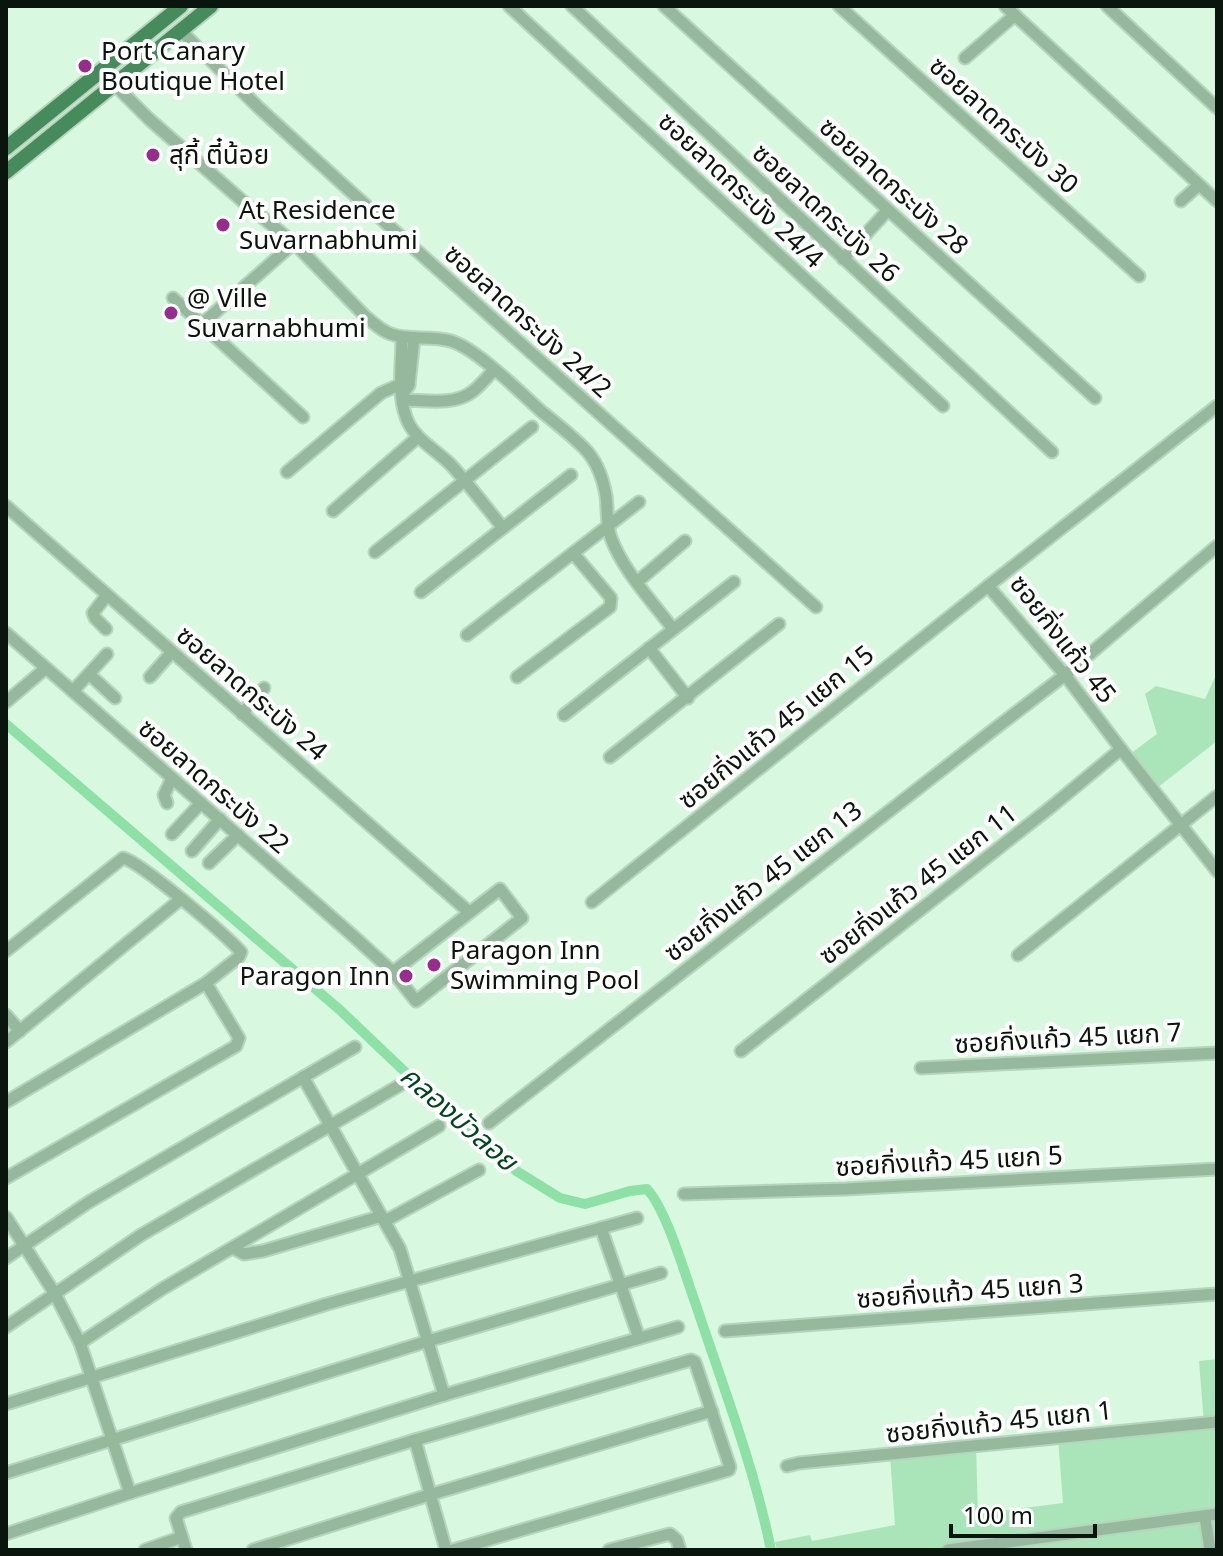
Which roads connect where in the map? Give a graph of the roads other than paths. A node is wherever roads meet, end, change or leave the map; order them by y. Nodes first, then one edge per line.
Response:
1 (181, 6) edge
2 (211, 6) edge
3 (509, 6) edge
4 (572, 6) edge
5 (664, 6) edge
6 (839, 6) edge
7 (1005, 6) edge
8 (1107, 6) edge
9 (1015, 15) junction
10 (180, 30) junction
11 (965, 58) dead end
12 (114, 84) junction
13 (1217, 108) edge
14 (6, 148) edge
15 (6, 172) edge
16 (1199, 185) junction
17 (1181, 201) dead end
18 (1217, 201) edge
19 (888, 210) junction
20 (294, 243) junction
21 (843, 259) junction
22 (1139, 276) dead end
23 (173, 298) dead end
24 (202, 324) junction
25 (408, 338) junction
26 (494, 370) junction
27 (404, 391) junction
28 (1095, 398) dead end
29 (943, 406) dead end
30 (1217, 406) edge
31 (303, 417) dead end
32 (532, 427) dead end
33 (418, 437) junction
34 (1052, 452) dead end
35 (287, 472) dead end
36 (571, 475) dead end
37 (465, 481) junction
38 (639, 502) dead end
39 (6, 506) edge
40 (333, 511) dead end
41 (608, 526) junction
42 (503, 528) junction
43 (685, 541) dead end
44 (1217, 546) edge
45 (375, 552) dead end
46 (573, 553) junction
47 (637, 582) junction
48 (734, 582) dead end
49 (988, 586) junction
50 (421, 592) dead end
51 (107, 595) junction
52 (816, 607) dead end
53 (779, 624) dead end
54 (106, 629) dead end
55 (673, 629) junction
56 (6, 633) edge
57 (467, 635) dead end
58 (649, 648) junction
59 (171, 653) junction
60 (107, 654) dead end
61 (46, 668) junction
62 (89, 674) junction
63 (1065, 675) junction
64 (150, 677) dead end
65 (517, 677) dead end
66 (264, 688) dead end
67 (73, 691) junction
68 (115, 698) dead end
69 (688, 698) junction
70 (6, 702) edge
71 (242, 714) junction
72 (564, 715) dead end
73 (1121, 749) junction
74 (610, 757) dead end
75 (172, 778) junction
76 (1217, 796) edge
77 (167, 803) dead end
78 (201, 803) junction
79 (220, 819) junction
80 (1182, 825) junction
81 (172, 834) dead end
82 (238, 835) junction
83 (192, 851) dead end
84 (209, 863) dead end
85 (1217, 871) edge
86 (181, 899) junction
87 (592, 902) dead end
88 (469, 912) junction
89 (6, 951) edge
90 (1018, 955) dead end
91 (393, 972) junction
92 (206, 983) junction
93 (6, 1015) edge
94 (20, 1031) junction
95 (6, 1042) edge
96 (355, 1047) dead end
97 (741, 1051) dead end
98 (1217, 1053) edge
99 (921, 1068) dead end
100 (303, 1077) junction
101 (402, 1084) dead end
102 (6, 1102) edge
103 (489, 1123) dead end
104 (330, 1125) junction
105 (439, 1126) dead end
106 (1217, 1169) edge
107 (479, 1170) dead end
108 (358, 1173) junction
109 (6, 1178) edge
110 (684, 1194) dead end
111 (6, 1217) edge
112 (383, 1218) junction
113 (637, 1218) dead end
114 (601, 1228) junction
115 (25, 1246) junction
116 (233, 1248) junction
117 (6, 1258) edge
118 (661, 1273) dead end
119 (410, 1281) junction
120 (621, 1284) junction
121 (55, 1294) junction
122 (1217, 1294) edge
123 (6, 1327) edge
124 (678, 1327) dead end
125 (725, 1331) dead end
126 (639, 1338) junction
127 (428, 1341) junction
128 (80, 1343) junction
129 (92, 1376) junction
130 (444, 1395) junction
131 (6, 1404) edge
132 (712, 1411) junction
133 (1217, 1422) edge
134 (113, 1440) junction
135 (415, 1440) junction
136 (787, 1466) dead end
137 (6, 1473) edge
138 (130, 1493) junction
139 (429, 1495) junction
140 (1211, 1516) edge
141 (7, 1532) edge
142 (182, 1537) junction
143 (145, 1550) edge
144 (186, 1550) edge
145 (253, 1550) edge
146 (446, 1550) edge
147 (453, 1550) edge
148 (609, 1550) edge
149 (680, 1550) edge
150 (948, 1550) edge
151 (1210, 1550) edge

1 - 14 main road
2 - 10 main road
3 - 29 street, ซอยลาดกระบัง 24/4
4 - 21 street, ซอยลาดกระบัง 26
5 - 19 street, ซอยลาดกระบัง 28
6 - 22 street, ซอยลาดกระบัง 30
7 - 9 street
8 - 13 street
9 - 11 street
9 - 16 street
10 - 12 main road
10 - 52 street, ซอยลาดกระบัง 24/2
12 - 15 main road
12 - 20 street
16 - 17 street
16 - 18 street
19 - 21 street
19 - 28 street, ซอยลาดกระบัง 28
20 - 24 street
20 - 25 street
21 - 34 street, ซอยลาดกระบัง 26
23 - 24 street
24 - 31 street
25 - 26 street
25 - 27 street
26 - 27 street
26 - 41 street
27 - 33 street
27 - 35 street
30 - 49 street, ซอยกิ่งแก้ว 45
32 - 37 street
33 - 37 street
33 - 40 street
36 - 42 street
37 - 42 street
37 - 45 street
38 - 41 street
39 - 51 street, ซอยลาดกระบัง 24
41 - 46 street
41 - 47 street
42 - 50 street
43 - 47 street
44 - 63 street, ซอยกิ่งแก้ว 45 แยก 13
46 - 57 street
46 - 65 street
47 - 55 street
48 - 55 street
49 - 63 street, ซอยกิ่งแก้ว 45
49 - 87 street, ซอยกิ่งแก้ว 45 แยก 15
51 - 54 street
51 - 59 street, ซอยลาดกระบัง 24
53 - 69 street
55 - 58 street
56 - 61 street, ซอยลาดกระบัง 22
58 - 69 street
58 - 72 street
59 - 64 street
59 - 71 street, ซอยลาดกระบัง 24
60 - 62 street
61 - 67 street, ซอยลาดกระบัง 22
61 - 70 street
62 - 67 street
62 - 68 street
63 - 73 street, ซอยกิ่งแก้ว 45
63 - 103 street, ซอยกิ่งแก้ว 45 แยก 13
66 - 71 street
67 - 75 street, ซอยลาดกระบัง 22
69 - 74 street
71 - 88 street, ซอยลาดกระบัง 24
73 - 80 street, ซอยกิ่งแก้ว 45
73 - 97 street, ซอยกิ่งแก้ว 45 แยก 11
75 - 77 street
75 - 78 street, ซอยลาดกระบัง 22
76 - 80 street
78 - 79 street, ซอยลาดกระบัง 22
78 - 81 street
79 - 82 street, ซอยลาดกระบัง 22
79 - 83 street
80 - 85 street, ซอยกิ่งแก้ว 45
80 - 90 street
82 - 84 street
82 - 91 street, ซอยลาดกระบัง 22
86 - 89 street
86 - 92 street
86 - 94 street
88 - 91 street
88 - 91 street, ซอยลาดกระบัง 22
92 - 102 street
92 - 109 street
93 - 94 street
94 - 95 street
96 - 100 street
98 - 99 street, ซอยกิ่งแก้ว 45 แยก 7
100 - 104 street
100 - 115 street
101 - 104 street
104 - 108 street
104 - 121 street
105 - 108 street
106 - 110 street, ซอยกิ่งแก้ว 45 แยก 5
107 - 112 street
108 - 112 street
108 - 116 street
111 - 115 street
112 - 116 street
112 - 119 street
113 - 114 street
114 - 119 street
114 - 120 street
115 - 117 street
115 - 121 street
116 - 128 street
118 - 120 street
119 - 127 street
119 - 129 street
120 - 126 street
120 - 127 street
121 - 123 street
121 - 128 street
122 - 125 street, ซอยกิ่งแก้ว 45 แยก 3
124 - 126 street
126 - 130 street
127 - 130 street
127 - 134 street
128 - 129 street
129 - 131 street
129 - 134 street
130 - 138 street
132 - 135 street
132 - 139 street
132 - 147 street
133 - 136 street, ซอยกิ่งแก้ว 45 แยก 1
134 - 137 street
134 - 138 street
135 - 139 street
135 - 142 street
138 - 141 street
139 - 145 street
139 - 146 street
140 - 150 street
140 - 151 street
142 - 143 street
142 - 144 street
148 - 149 street

